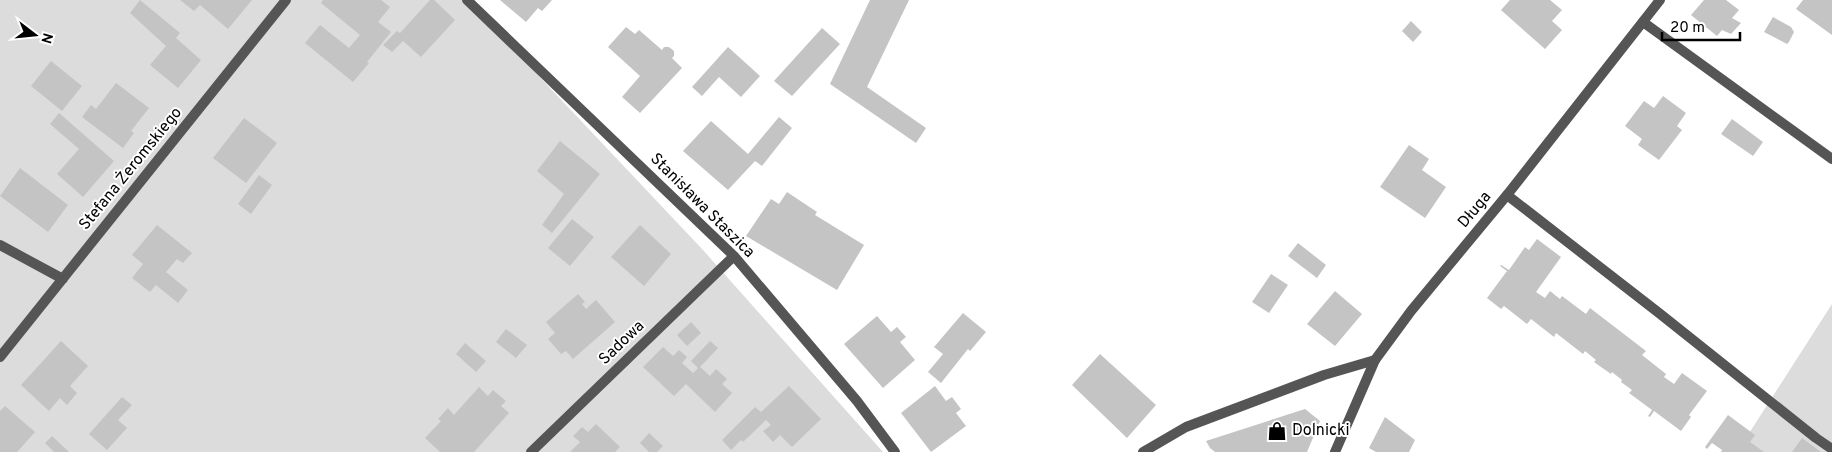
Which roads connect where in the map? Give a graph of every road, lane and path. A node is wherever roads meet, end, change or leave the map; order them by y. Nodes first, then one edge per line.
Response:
1 (286, 0) edge
2 (467, 0) edge
3 (1660, 0) edge
4 (1642, 22) junction
5 (1832, 159) edge
6 (1507, 195) junction
7 (0, 245) edge
8 (734, 256) junction
9 (63, 279) junction
10 (0, 357) edge
11 (1375, 360) junction
12 (1832, 449) edge
13 (531, 452) edge
14 (895, 452) edge
15 (1143, 452) edge
16 (1335, 452) edge

1 - 9 street, Stefana Żeromskiego
2 - 8 street, Stanisława Staszica
3 - 4 street, Długa
4 - 5 street
4 - 6 street, Długa
6 - 11 street, Długa
6 - 12 street
7 - 9 street
8 - 13 street, Sadowa
8 - 14 street, Stanisława Staszica
9 - 10 street, Stefana Żeromskiego
11 - 15 street
11 - 16 street, Długa

